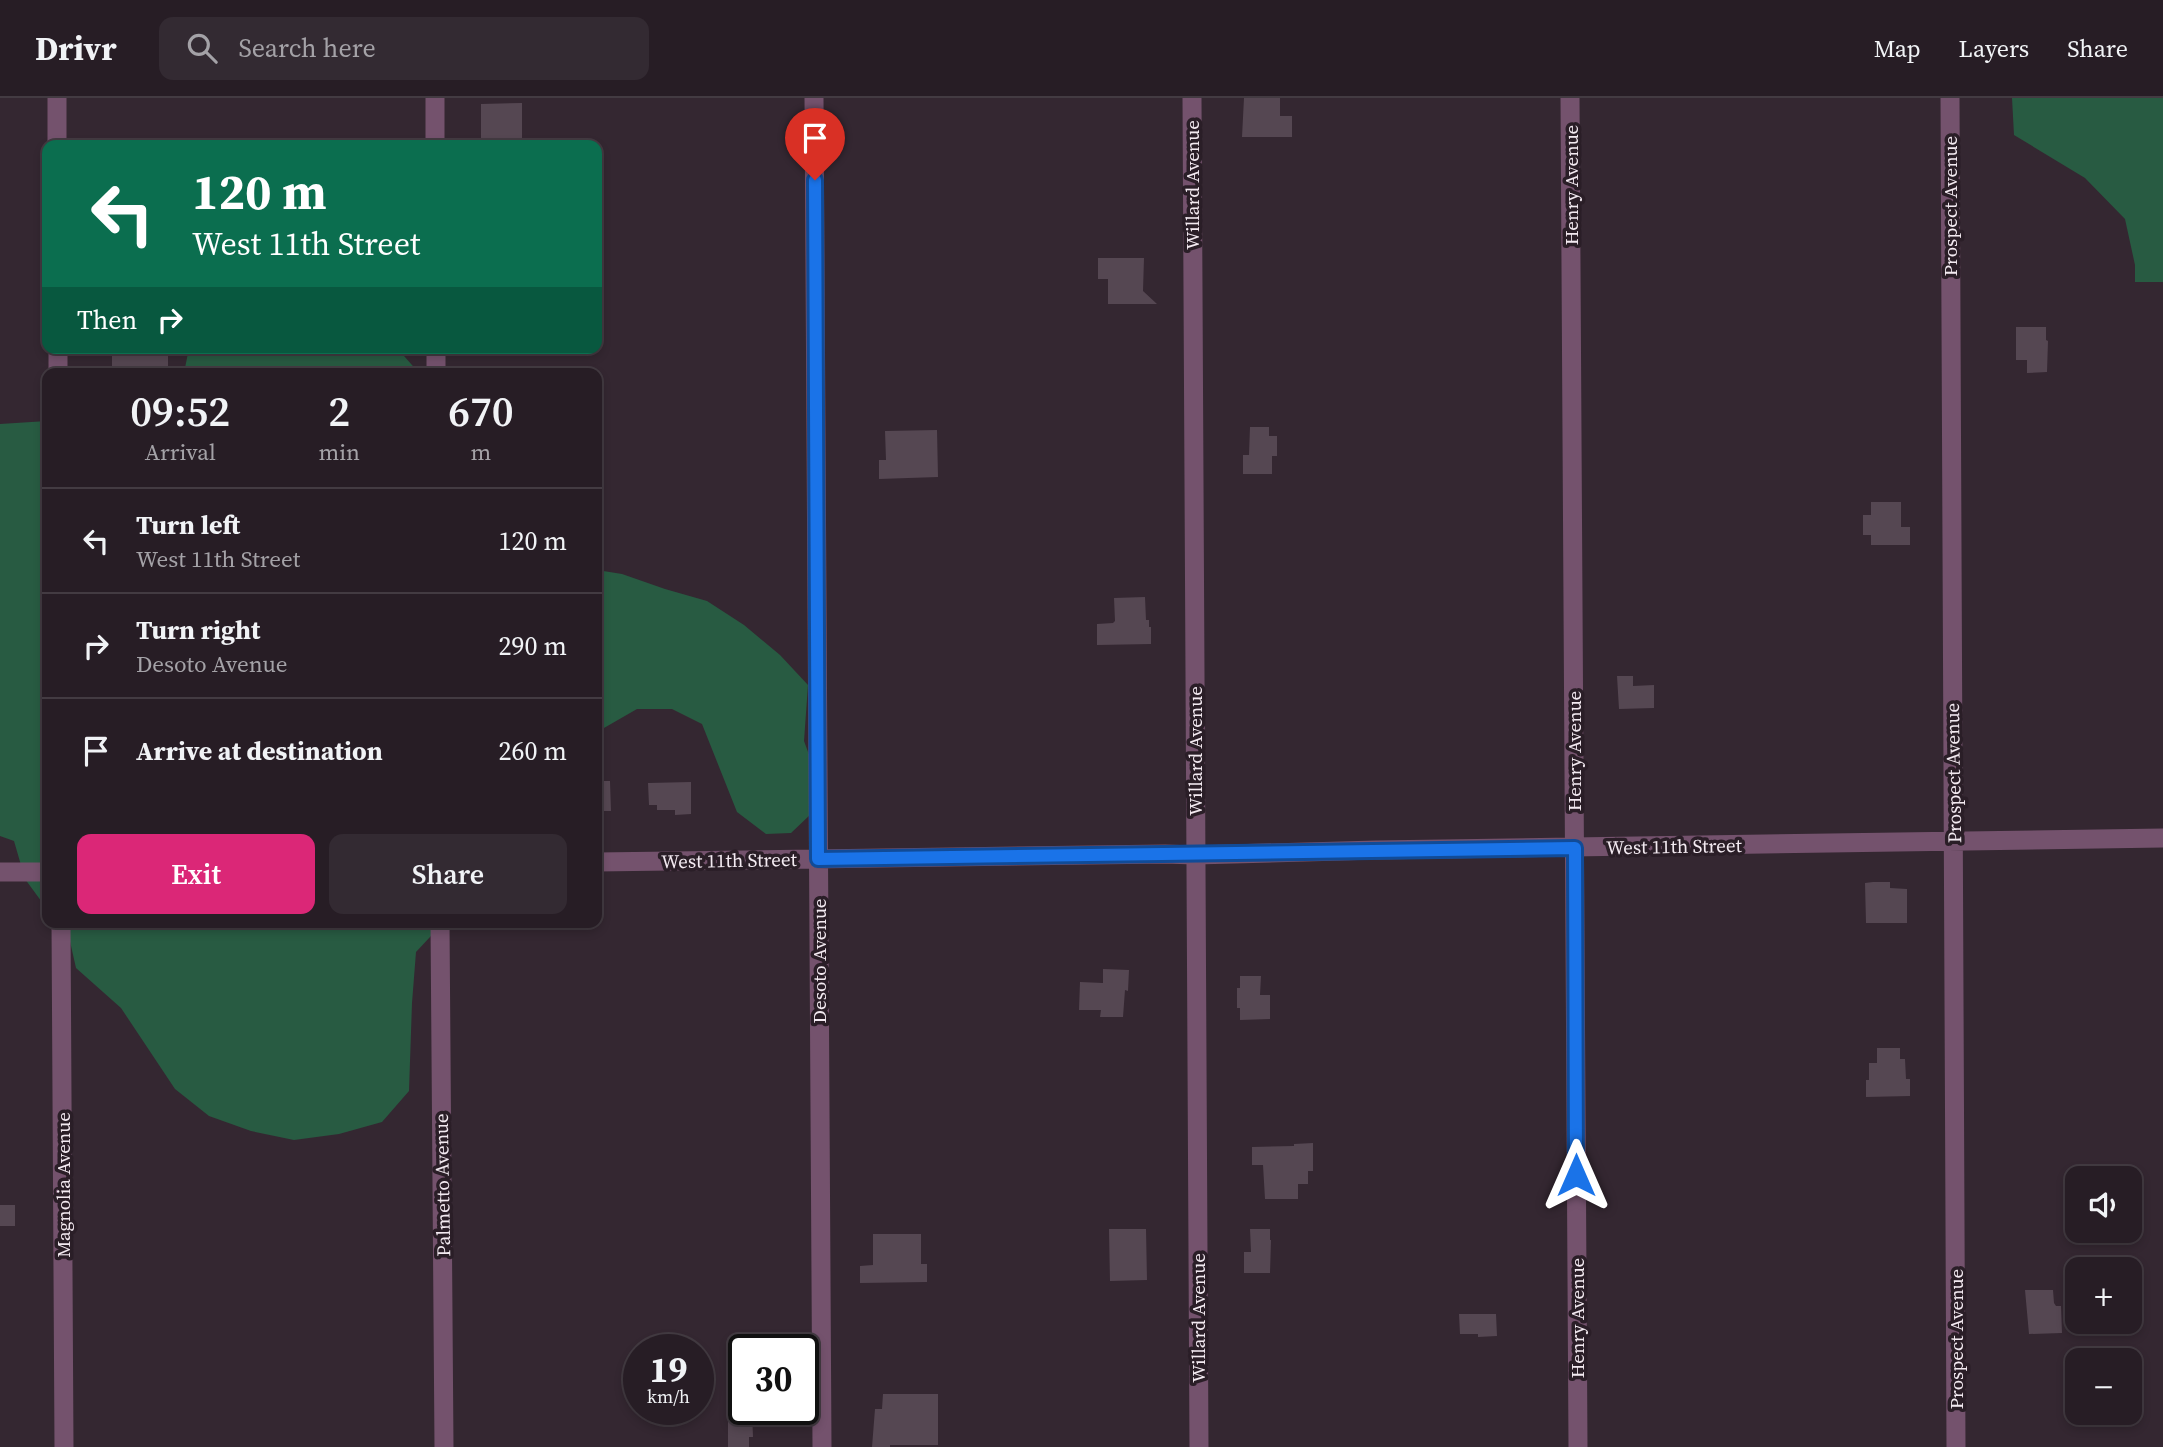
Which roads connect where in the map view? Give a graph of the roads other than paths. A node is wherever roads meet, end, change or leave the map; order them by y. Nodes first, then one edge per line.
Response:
1 (57, 98) edge
2 (435, 98) edge
3 (814, 98) edge
4 (1192, 98) edge
5 (1570, 98) edge
6 (1950, 98) edge
7 (57, 140) edge
8 (435, 140) edge
9 (2163, 838) edge
10 (1954, 841) junction
11 (1575, 848) junction
12 (1195, 855) junction
13 (818, 859) junction
14 (602, 862) edge
15 (0, 872) edge
16 (42, 872) edge
17 (61, 928) edge
18 (440, 928) edge
19 (64, 1447) edge
20 (444, 1447) edge
21 (822, 1447) edge
22 (1199, 1447) edge
23 (1578, 1447) edge
24 (1956, 1447) edge

1 - 7 street
2 - 8 street
3 - 13 street, Desoto Avenue
4 - 12 street, Willard Avenue
5 - 11 street, Henry Avenue
6 - 10 street, Prospect Avenue
9 - 10 street, West 11th Street
10 - 11 street, West 11th Street
10 - 24 street, Prospect Avenue
11 - 12 street, West 11th Street
11 - 23 street, Henry Avenue
12 - 13 street, West 11th Street
12 - 22 street, Willard Avenue
13 - 14 street, West 11th Street
13 - 21 street, Desoto Avenue
15 - 16 street
17 - 19 street, Magnolia Avenue
18 - 20 street, Palmetto Avenue

